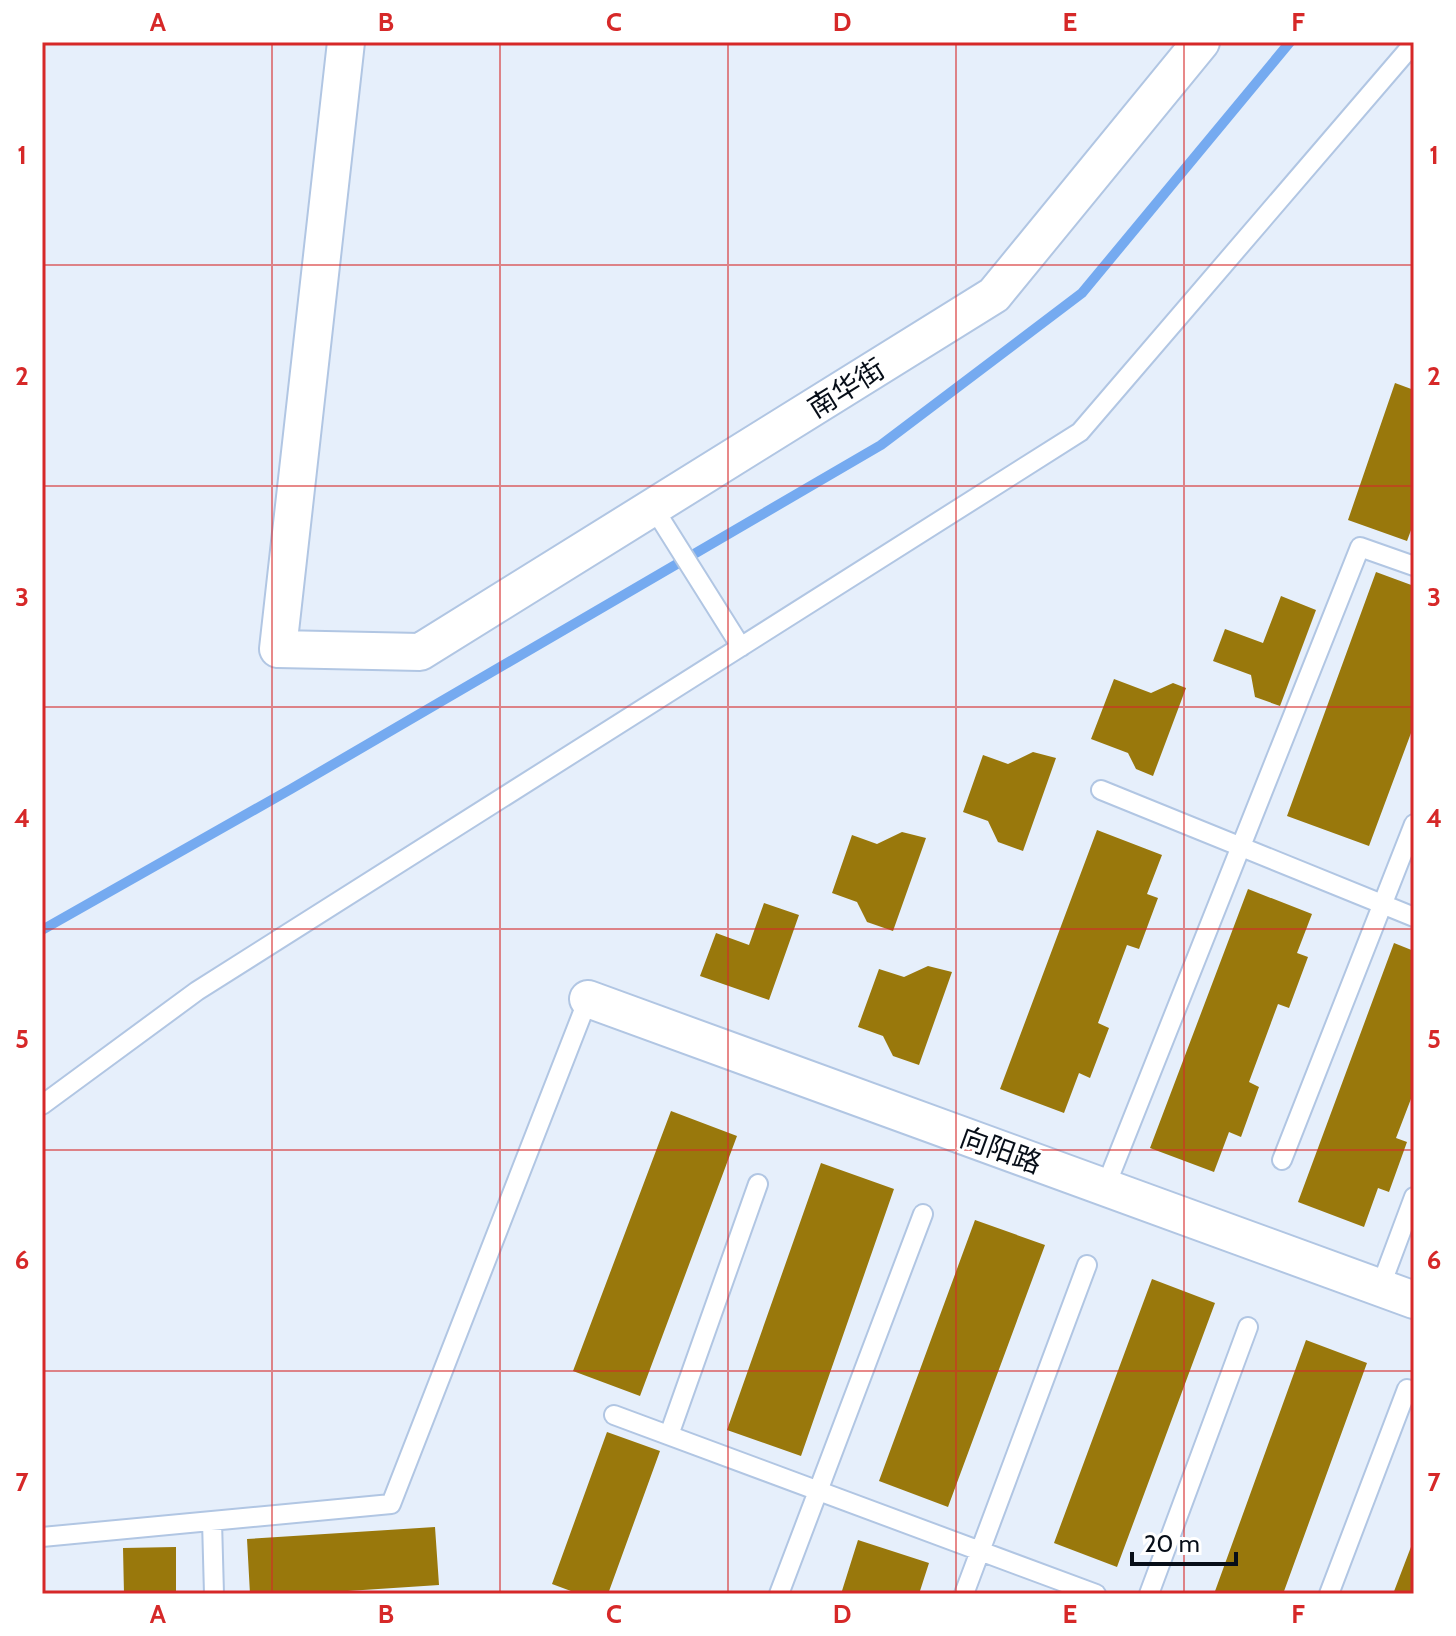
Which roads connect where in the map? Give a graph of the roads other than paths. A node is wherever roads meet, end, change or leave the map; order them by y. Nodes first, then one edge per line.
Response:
1 (346, 42) edge
2 (1201, 42) edge
3 (1414, 43) edge
4 (653, 507) junction
5 (1414, 566) edge
6 (741, 647) junction
7 (1101, 790) dead end
8 (1414, 824) edge
9 (1241, 847) junction
10 (1383, 904) junction
11 (1414, 917) edge
12 (588, 999) joint
13 (42, 1105) edge
14 (1282, 1160) dead end
15 (758, 1184) dead end
16 (1105, 1188) junction
17 (1414, 1197) edge
18 (923, 1214) dead end
19 (1087, 1265) dead end
20 (1380, 1288) junction
21 (1414, 1300) edge
22 (1248, 1327) dead end
23 (1407, 1389) dead end
24 (614, 1415) dead end
25 (669, 1435) junction
26 (818, 1491) junction
27 (212, 1521) junction
28 (42, 1537) edge
29 (980, 1551) junction
30 (214, 1594) edge
31 (779, 1594) edge
32 (964, 1594) edge
33 (1096, 1594) edge
34 (1149, 1594) edge
35 (1329, 1594) edge

1 - 4 street, 南华街
2 - 4 street, 南华街
3 - 6 lane
4 - 6 lane
5 - 9 lane
6 - 13 lane
7 - 9 lane
8 - 10 lane
9 - 10 lane
9 - 16 lane
10 - 11 lane
10 - 14 lane
12 - 16 street, 向阳路
12 - 27 lane
15 - 25 lane
16 - 20 street, 向阳路
17 - 20 lane
18 - 26 lane
19 - 29 lane
20 - 21 street, 向阳路
22 - 34 lane
23 - 35 lane
24 - 25 lane
25 - 26 lane
26 - 29 lane
26 - 31 lane
27 - 28 lane
27 - 30 lane
29 - 32 lane
29 - 33 lane

